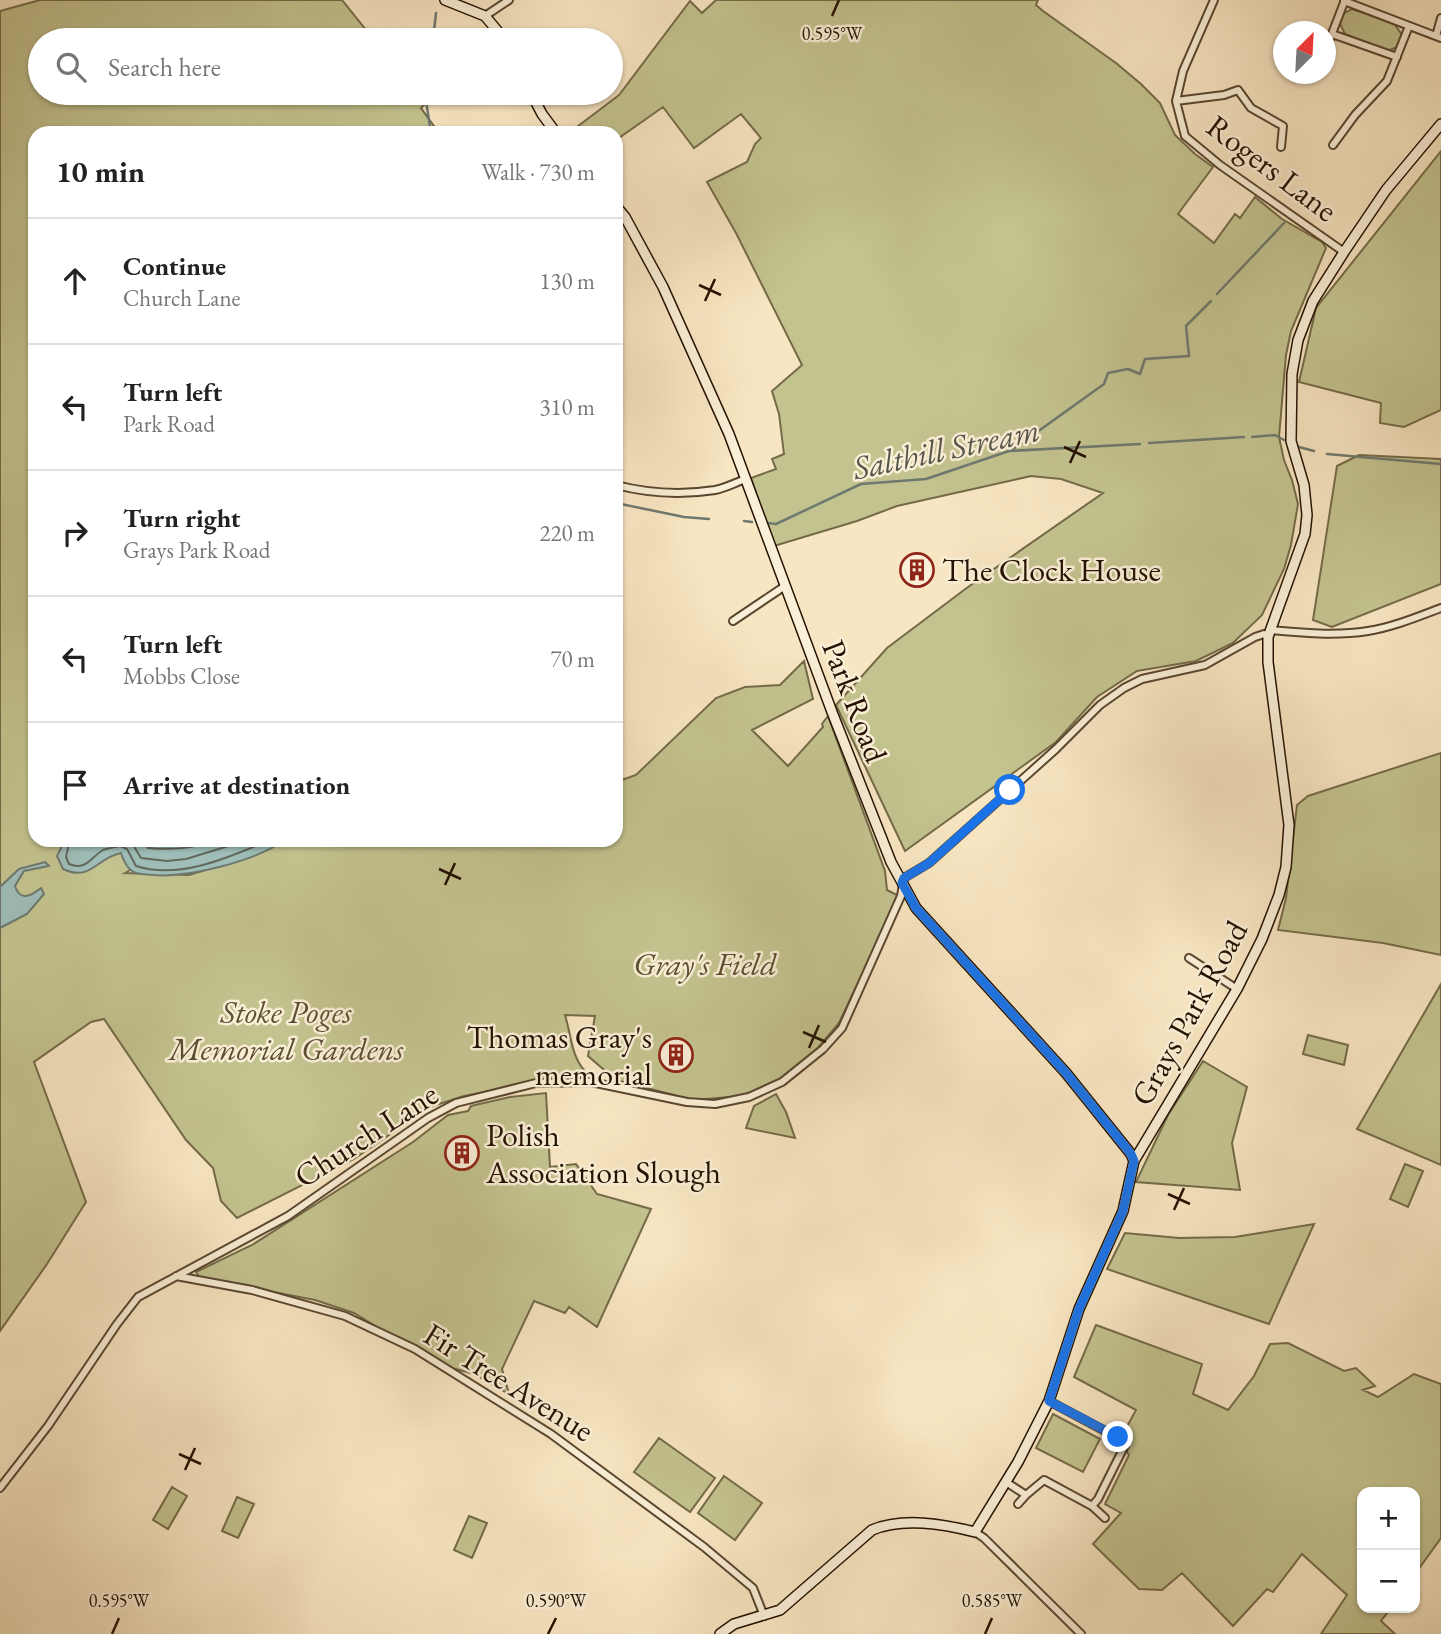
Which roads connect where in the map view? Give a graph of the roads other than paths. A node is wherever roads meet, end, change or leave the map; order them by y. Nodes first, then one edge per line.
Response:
1 (445, 0) edge
2 (509, 0) edge
3 (1214, 0) edge
4 (1345, 1) edge
5 (485, 16) junction
6 (1441, 18) edge
7 (1336, 24) edge
8 (1409, 26) junction
9 (495, 28) edge
10 (1336, 35) edge
11 (1439, 37) edge
12 (1397, 57) junction
13 (1176, 100) junction
14 (537, 105) edge
15 (1441, 124) edge
16 (550, 126) edge
17 (1333, 145) dead end
18 (1281, 147) dead end
19 (623, 215) edge
20 (1344, 252) junction
21 (746, 479) junction
22 (623, 486) edge
23 (785, 586) junction
24 (1441, 608) edge
25 (733, 621) dead end
26 (1269, 634) junction
27 (902, 883) junction
28 (1189, 958) dead end
29 (1237, 989) junction
30 (1134, 1161) junction
31 (176, 1276) junction
32 (1049, 1401) junction
33 (1006, 1482) junction
34 (0, 1488) edge
35 (1026, 1495) junction
36 (1018, 1504) dead end
37 (1092, 1506) junction
38 (1105, 1518) dead end
39 (975, 1532) junction
40 (764, 1616) junction
41 (720, 1634) edge
42 (1081, 1634) edge

1 - 5 main road
2 - 5 street
3 - 13 street, Rogers Lane
4 - 7 street
4 - 8 street
5 - 9 main road
6 - 11 street
8 - 11 street
8 - 12 street
10 - 12 street
12 - 17 street
13 - 18 street
13 - 20 street, Rogers Lane
14 - 16 main road
15 - 20 main road, Grays Park Road
19 - 21 main road, Park Road
20 - 26 main road, Grays Park Road
21 - 22 street
21 - 23 main road, Park Road
23 - 25 street
23 - 27 main road, Park Road
24 - 26 street
26 - 27 street
26 - 29 main road, Grays Park Road
27 - 30 main road, Park Road
27 - 31 street, Church Lane
28 - 29 street
29 - 30 main road, Grays Park Road
30 - 32 main road, Grays Park Road
31 - 34 street, Church Lane
31 - 40 street, Fir Tree Avenue
32 - 33 main road, Grays Park Road
32 - 37 street
33 - 35 street
33 - 39 main road, Grays Park Road
35 - 36 street
35 - 37 street
37 - 38 street
39 - 40 main road
39 - 42 street
40 - 41 main road

